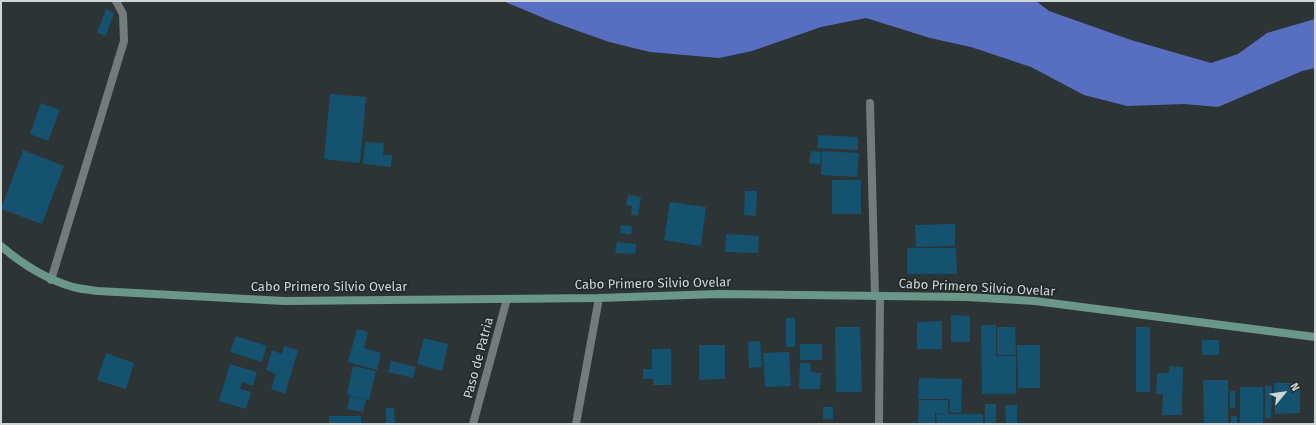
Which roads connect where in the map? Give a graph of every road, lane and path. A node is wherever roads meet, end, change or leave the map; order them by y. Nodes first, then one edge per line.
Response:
1 (116, 1) edge
2 (870, 103) dead end
3 (1, 246) edge
4 (51, 280) junction
5 (877, 296) junction
6 (599, 298) junction
7 (507, 299) junction
8 (1315, 337) edge
9 (473, 424) edge
10 (576, 424) edge
11 (879, 424) edge

1 - 4 street
2 - 5 street
3 - 4 main road, Cabo Primero Silvio Ovelar
4 - 7 main road, Cabo Primero Silvio Ovelar
5 - 6 main road, Cabo Primero Silvio Ovelar
5 - 8 main road, Cabo Primero Silvio Ovelar
5 - 11 street
6 - 7 main road, Cabo Primero Silvio Ovelar
6 - 10 street
7 - 9 street, Paso de Patria

